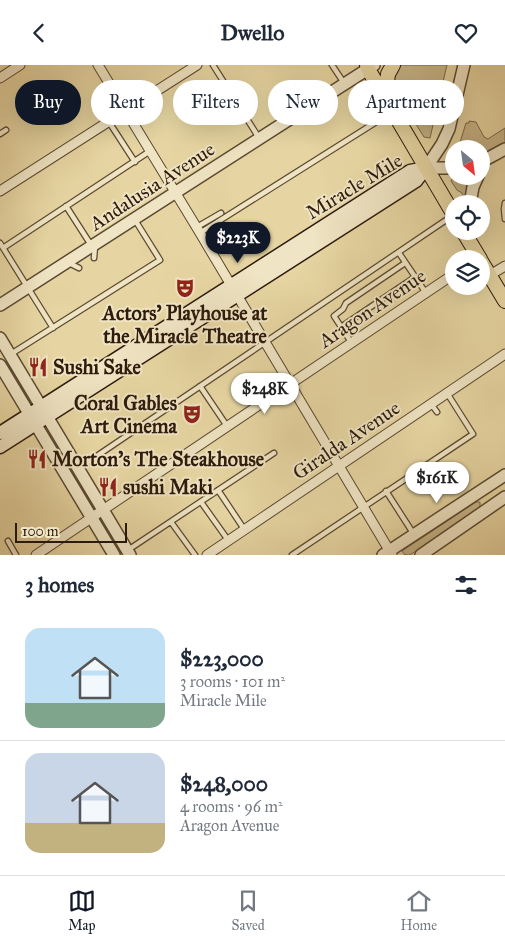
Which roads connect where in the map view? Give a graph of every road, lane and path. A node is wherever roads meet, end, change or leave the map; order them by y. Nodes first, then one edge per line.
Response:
1 (20, 65) edge
2 (197, 65) edge
3 (213, 65) edge
4 (332, 65) edge
5 (393, 65) edge
6 (464, 65) edge
7 (102, 66) edge
8 (367, 66) edge
9 (0, 78) edge
10 (109, 80) edge
11 (375, 80) edge
12 (387, 80) edge
13 (344, 84) junction
14 (163, 87) edge
15 (102, 125) edge
16 (111, 125) edge
17 (135, 125) edge
18 (370, 125) edge
19 (401, 125) edge
20 (6, 130) dead end
21 (0, 134) edge
22 (260, 139) junction
23 (505, 149) edge
24 (151, 151) junction
25 (490, 157) edge
26 (135, 162) junction
27 (426, 168) junction
28 (445, 168) edge
29 (0, 191) edge
30 (176, 193) junction
31 (445, 200) edge
32 (505, 203) edge
33 (66, 206) junction
34 (221, 213) dead end
35 (135, 219) junction
36 (505, 219) edge
37 (445, 221) edge
38 (199, 230) junction
39 (0, 243) edge
40 (3, 248) junction
41 (94, 249) junction
42 (399, 253) junction
43 (67, 263) junction
44 (405, 263) junction
45 (505, 266) edge
46 (79, 268) dead end
47 (490, 275) joint
48 (415, 277) junction
49 (445, 280) edge
50 (28, 287) junction
51 (235, 290) junction
52 (426, 293) junction
53 (505, 301) edge
54 (0, 305) edge
55 (341, 327) junction
56 (53, 328) junction
57 (0, 338) edge
58 (266, 342) junction
59 (351, 342) junction
60 (505, 354) edge
61 (10, 355) junction
62 (0, 365) edge
63 (291, 383) junction
64 (200, 386) junction
65 (447, 393) junction
66 (39, 415) junction
67 (227, 426) junction
68 (0, 433) edge
69 (0, 447) edge
70 (274, 453) dead end
71 (339, 466) junction
72 (78, 468) junction
73 (505, 475) edge
74 (494, 482) junction
75 (218, 490) junction
76 (386, 491) junction
77 (472, 496) junction
78 (505, 498) edge
79 (201, 502) junction
80 (363, 507) junction
81 (102, 510) junction
82 (485, 511) junction
83 (92, 517) junction
84 (171, 522) junction
85 (244, 529) junction
86 (414, 535) junction
87 (228, 540) junction
88 (8, 541) dead end
89 (128, 553) edge
90 (388, 553) edge
91 (16, 555) edge
92 (36, 555) edge
93 (114, 555) edge
94 (195, 555) edge
95 (207, 555) edge
96 (292, 555) edge
97 (421, 555) edge

1 - 9 street
2 - 14 street
3 - 22 lane
4 - 13 lane
5 - 12 main road
6 - 27 street
7 - 10 street
8 - 11 main road
8 - 13 street, Andalusia Avenue
13 - 22 street, Andalusia Avenue
15 - 29 street
16 - 26 lane
17 - 24 street
18 - 38 lane
19 - 27 main road
20 - 21 lane
22 - 30 street, Andalusia Avenue
23 - 25 street
24 - 26 lane
24 - 30 street
26 - 33 lane
27 - 28 street
27 - 31 main road
27 - 51 main road, Miracle Mile
30 - 35 street, Andalusia Avenue
30 - 38 street
32 - 36 lane
33 - 40 lane
33 - 41 lane
34 - 38 lane
35 - 41 street, Andalusia Avenue
35 - 56 lane
37 - 42 lane
38 - 51 street
39 - 40 lane
40 - 50 lane
41 - 43 street, Andalusia Avenue
42 - 44 lane
42 - 58 lane
43 - 46 lane
43 - 50 street, Andalusia Avenue
44 - 48 lane
44 - 55 lane
45 - 47 street
47 - 53 main road
48 - 52 lane
48 - 55 lane
49 - 52 street, Aragon Avenue
50 - 54 street, Andalusia Avenue
50 - 56 lane
51 - 58 street
51 - 66 main road, Miracle Mile
52 - 59 street, Aragon Avenue
55 - 59 lane
56 - 61 lane
57 - 61 street
58 - 63 street
58 - 64 lane
59 - 63 street, Aragon Avenue
60 - 65 street, Giralda Avenue
61 - 66 street
62 - 66 street
63 - 67 street, Aragon Avenue
63 - 71 street
64 - 67 lane
64 - 72 lane
65 - 71 street, Giralda Avenue
65 - 76 lane
66 - 68 main road, Miracle Mile
66 - 69 main road, Miracle Mile
66 - 72 street
66 - 83 street
67 - 81 street, Aragon Avenue
70 - 75 lane
71 - 80 street
71 - 85 street, Giralda Avenue
72 - 81 street
73 - 74 street
74 - 77 street
74 - 78 street
75 - 79 lane
75 - 85 lane
76 - 80 lane
76 - 86 lane
77 - 82 street
77 - 86 street
78 - 82 street
79 - 84 lane
79 - 87 lane
80 - 90 street
80 - 96 lane
81 - 83 street, Aragon Avenue
81 - 89 street
82 - 97 street
83 - 92 street, Aragon Avenue
83 - 93 street
84 - 89 lane
84 - 94 lane
85 - 87 street, Giralda Avenue
86 - 90 street
87 - 95 street, Giralda Avenue
88 - 91 lane

